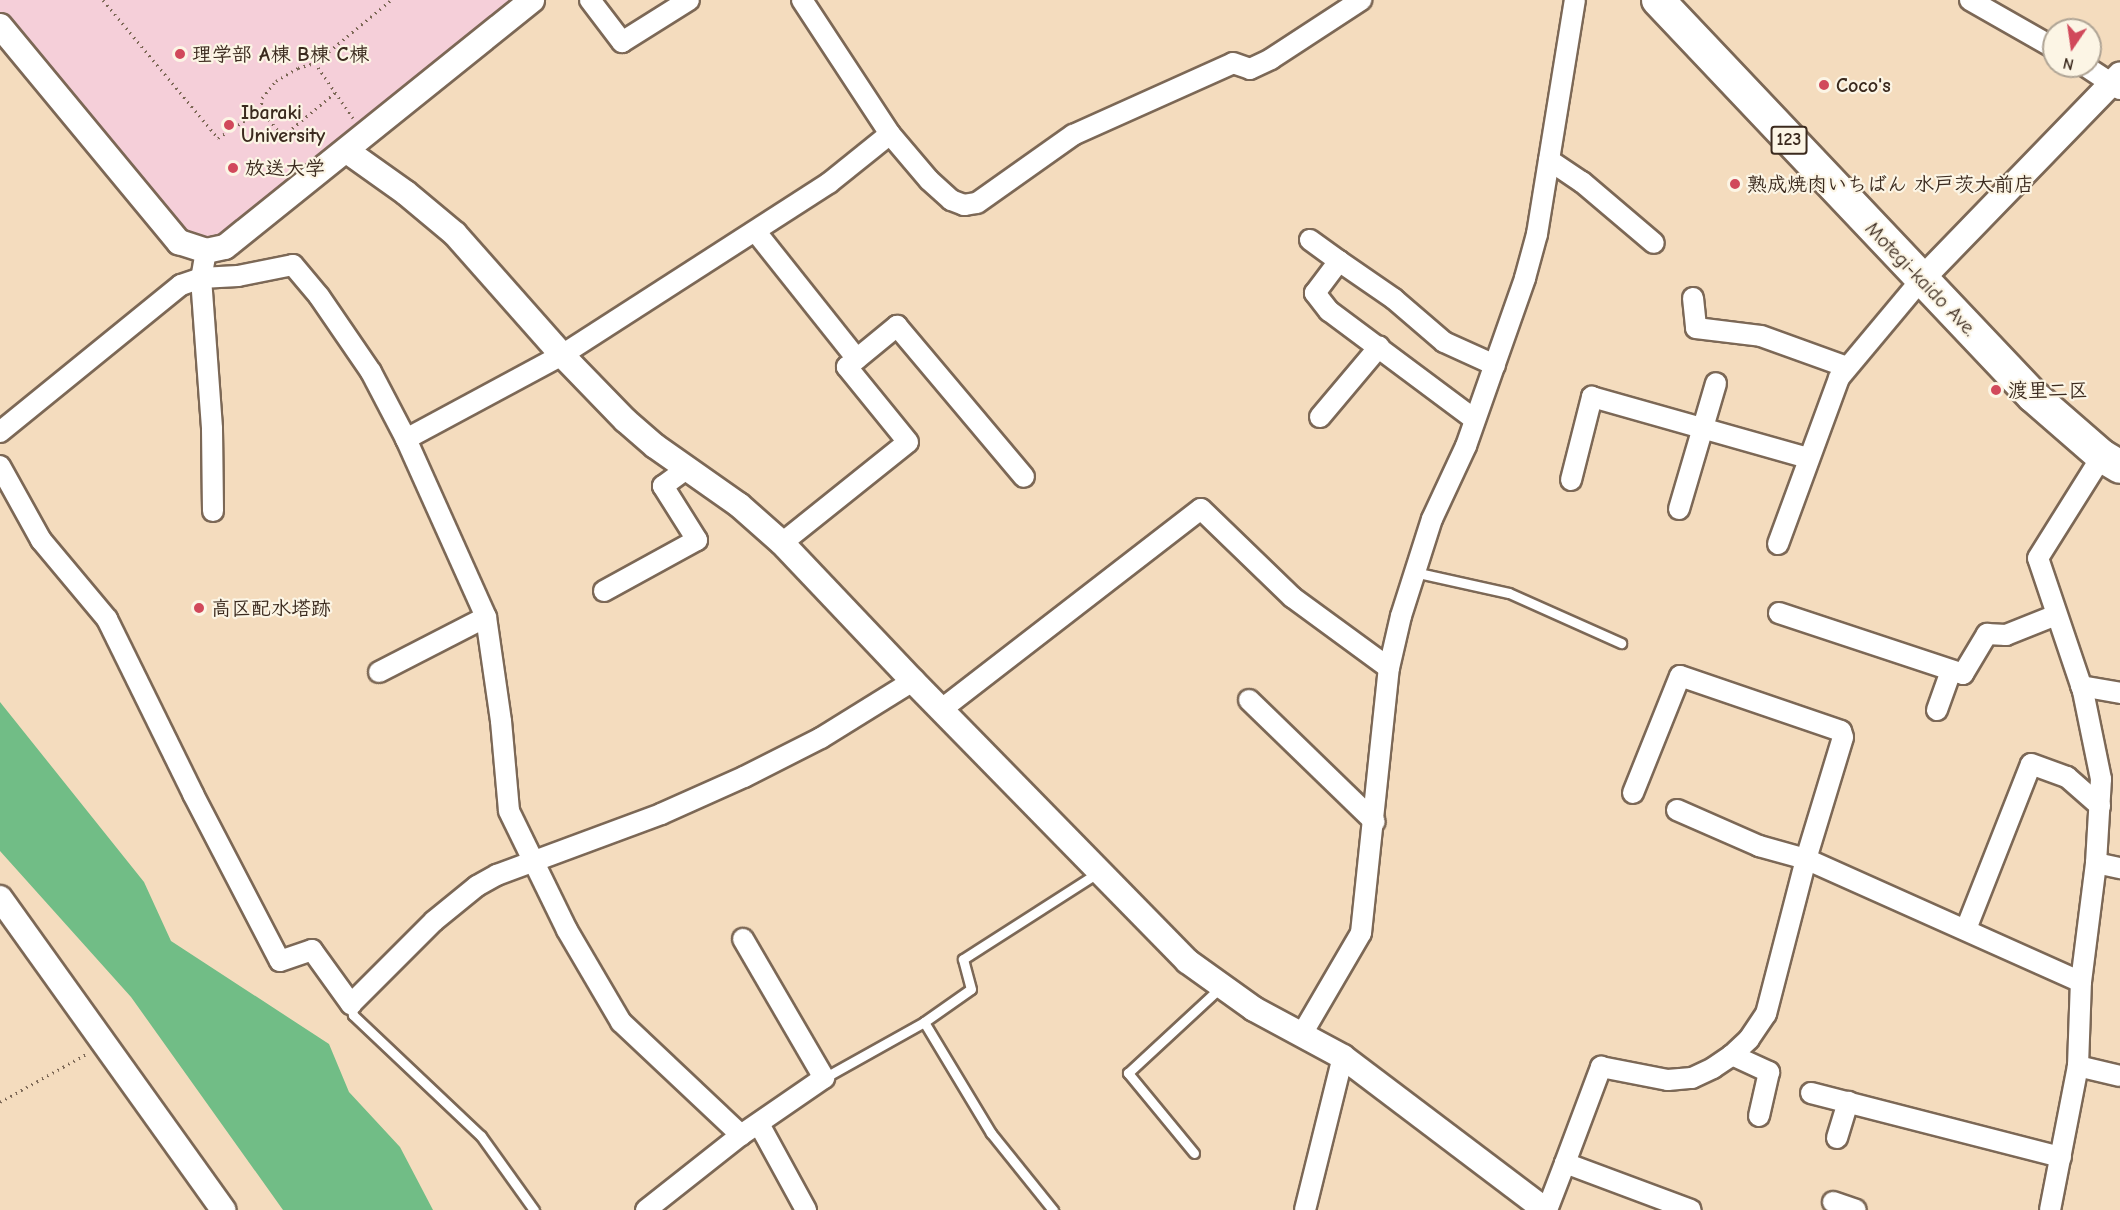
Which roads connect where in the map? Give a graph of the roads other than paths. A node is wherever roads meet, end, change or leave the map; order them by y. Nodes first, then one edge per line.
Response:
1 (532, 0) edge
2 (590, 0) edge
3 (689, 0) edge
4 (802, 0) edge
5 (1361, 0) edge
6 (1575, 0) edge
7 (1658, 0) edge
8 (1970, 0) edge
9 (0, 26) edge
10 (2042, 41) edge
11 (2102, 74) edge
12 (2118, 82) edge
13 (890, 134) junction
14 (346, 151) junction
15 (1549, 160) junction
16 (756, 232) junction
17 (1310, 240) dead end
18 (1654, 243) dead end
19 (206, 252) junction
20 (1339, 261) junction
21 (201, 278) junction
22 (1921, 280) junction
23 (1694, 298) dead end
24 (1379, 347) junction
25 (562, 355) junction
26 (857, 359) junction
27 (1495, 365) junction
28 (1847, 367) junction
29 (1716, 383) dead end
30 (1320, 417) dead end
31 (1474, 419) junction
32 (1702, 428) junction
33 (0, 432) edge
34 (406, 439) junction
35 (1808, 458) junction
36 (2111, 462) edge
37 (0, 466) edge
38 (688, 468) junction
39 (1024, 477) dead end
40 (1571, 480) dead end
41 (1679, 509) dead end
42 (213, 511) dead end
43 (782, 543) junction
44 (1778, 544) dead end
45 (1414, 572) junction
46 (604, 591) dead end
47 (1779, 613) dead end
48 (2056, 615) junction
49 (486, 617) junction
50 (1621, 643) dead end
51 (1389, 668) junction
52 (1951, 671) junction
53 (379, 672) dead end
54 (913, 681) junction
55 (2081, 686) junction
56 (2120, 693) edge
57 (1249, 700) dead end
58 (942, 709) junction
59 (1937, 710) dead end
60 (2111, 781) edge
61 (1633, 793) dead end
62 (2100, 806) junction
63 (1677, 810) dead end
64 (1375, 822) junction
65 (1806, 859) junction
66 (532, 863) junction
67 (2096, 863) junction
68 (2120, 868) edge
69 (1099, 872) junction
70 (0, 898) edge
71 (1966, 929) junction
72 (743, 939) dead end
73 (2081, 982) junction
74 (1221, 987) junction
75 (351, 1004) junction
76 (924, 1022) junction
77 (1302, 1034) junction
78 (1732, 1054) junction
79 (1343, 1057) junction
80 (2078, 1066) junction
81 (2120, 1076) edge
82 (824, 1078) junction
83 (1811, 1093) dead end
84 (1848, 1102) junction
85 (1759, 1116) dead end
86 (759, 1124) junction
87 (741, 1135) junction
88 (1837, 1138) dead end
89 (1194, 1153) dead end
90 (2061, 1157) junction
91 (1565, 1163) junction
92 (1833, 1202) dead end
93 (223, 1210) edge
94 (534, 1210) edge
95 (646, 1210) edge
96 (806, 1210) edge
97 (1053, 1210) edge
98 (1305, 1210) edge
99 (1546, 1210) edge
100 (1691, 1210) edge
101 (1856, 1210) edge
102 (2050, 1210) edge

1 - 14 street
2 - 3 street
4 - 13 street
5 - 13 street
6 - 15 street
7 - 22 highway, Motegi-kaido Ave. / 123
8 - 10 street
9 - 19 street
11 - 12 street
12 - 22 street
13 - 16 street
14 - 19 street
14 - 25 street
15 - 18 street
15 - 27 street
16 - 25 street
16 - 26 street
17 - 20 street
19 - 21 street
20 - 24 street
20 - 27 street
21 - 33 street
21 - 34 street
21 - 42 street
22 - 28 street
22 - 36 highway, Motegi-kaido Ave. / 123
23 - 28 street
24 - 30 street
24 - 31 street
25 - 34 street
25 - 38 street
26 - 39 street
26 - 43 street
27 - 31 street
28 - 35 street
29 - 32 street
31 - 45 street
32 - 35 street
32 - 40 street
32 - 41 street
34 - 49 street
35 - 44 street
36 - 48 street
37 - 75 street
38 - 43 street
38 - 46 street
43 - 54 street
45 - 50 lane
45 - 51 street
47 - 52 street
48 - 52 street
48 - 55 street
49 - 53 street
49 - 66 street
51 - 58 street
51 - 64 street
52 - 59 street
54 - 58 street
54 - 66 street
55 - 56 street
55 - 60 street
57 - 64 street
58 - 69 street
60 - 62 street
61 - 65 street
62 - 67 street
62 - 71 street
63 - 65 street
64 - 77 street
65 - 71 street
65 - 78 street
66 - 75 street
66 - 87 street
67 - 68 street
67 - 73 street
69 - 74 street
69 - 76 lane
70 - 93 street
71 - 73 street
72 - 82 street
73 - 80 street
74 - 77 street
74 - 89 lane
75 - 94 lane
76 - 82 lane
76 - 97 lane
77 - 79 street
78 - 85 street
78 - 91 street
79 - 98 street
79 - 99 street
80 - 81 street
80 - 90 street
82 - 86 street
83 - 84 street
84 - 88 street
84 - 90 street
86 - 87 street
86 - 96 street
87 - 95 street
90 - 102 street
91 - 99 street
91 - 100 street
92 - 101 street

